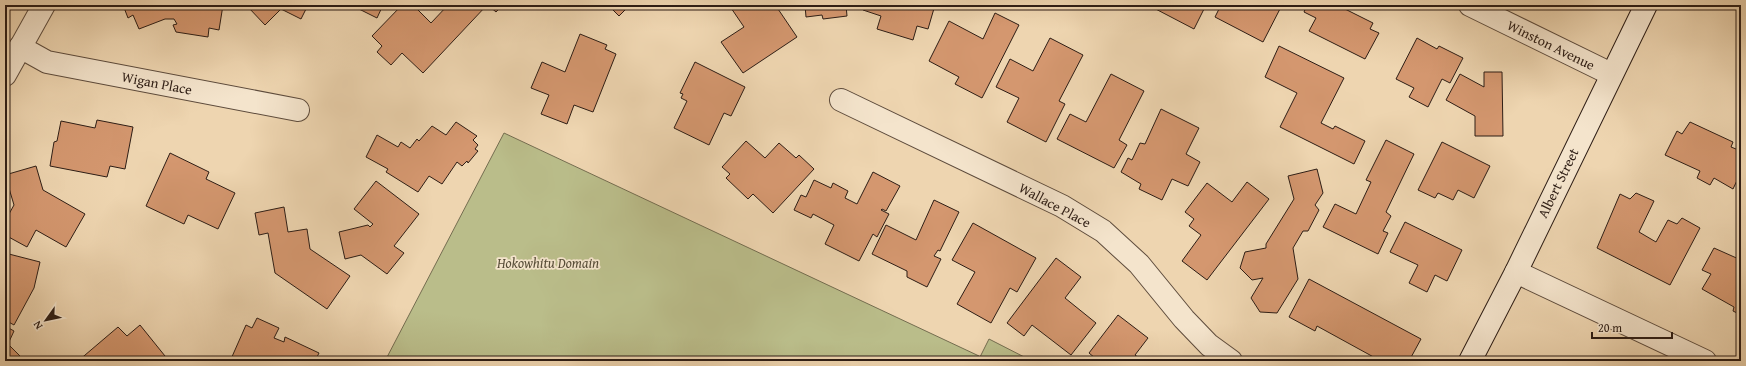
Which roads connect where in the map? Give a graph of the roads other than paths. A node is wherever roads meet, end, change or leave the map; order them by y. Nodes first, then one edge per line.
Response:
1 (44, 5) edge
2 (1470, 5) edge
3 (1646, 5) edge
4 (20, 47) junction
5 (1611, 74) junction
6 (5, 75) edge
7 (841, 100) dead end
8 (298, 110) dead end
9 (1516, 272) junction
10 (1231, 361) edge
11 (1470, 361) edge
12 (1705, 361) edge

1 - 4 street
2 - 5 street, Winston Avenue
3 - 5 street, Albert Street
4 - 6 street
4 - 8 street, Wigan Place
5 - 9 street, Albert Street
7 - 10 street, Wallace Place
9 - 11 street, Albert Street
9 - 12 street

